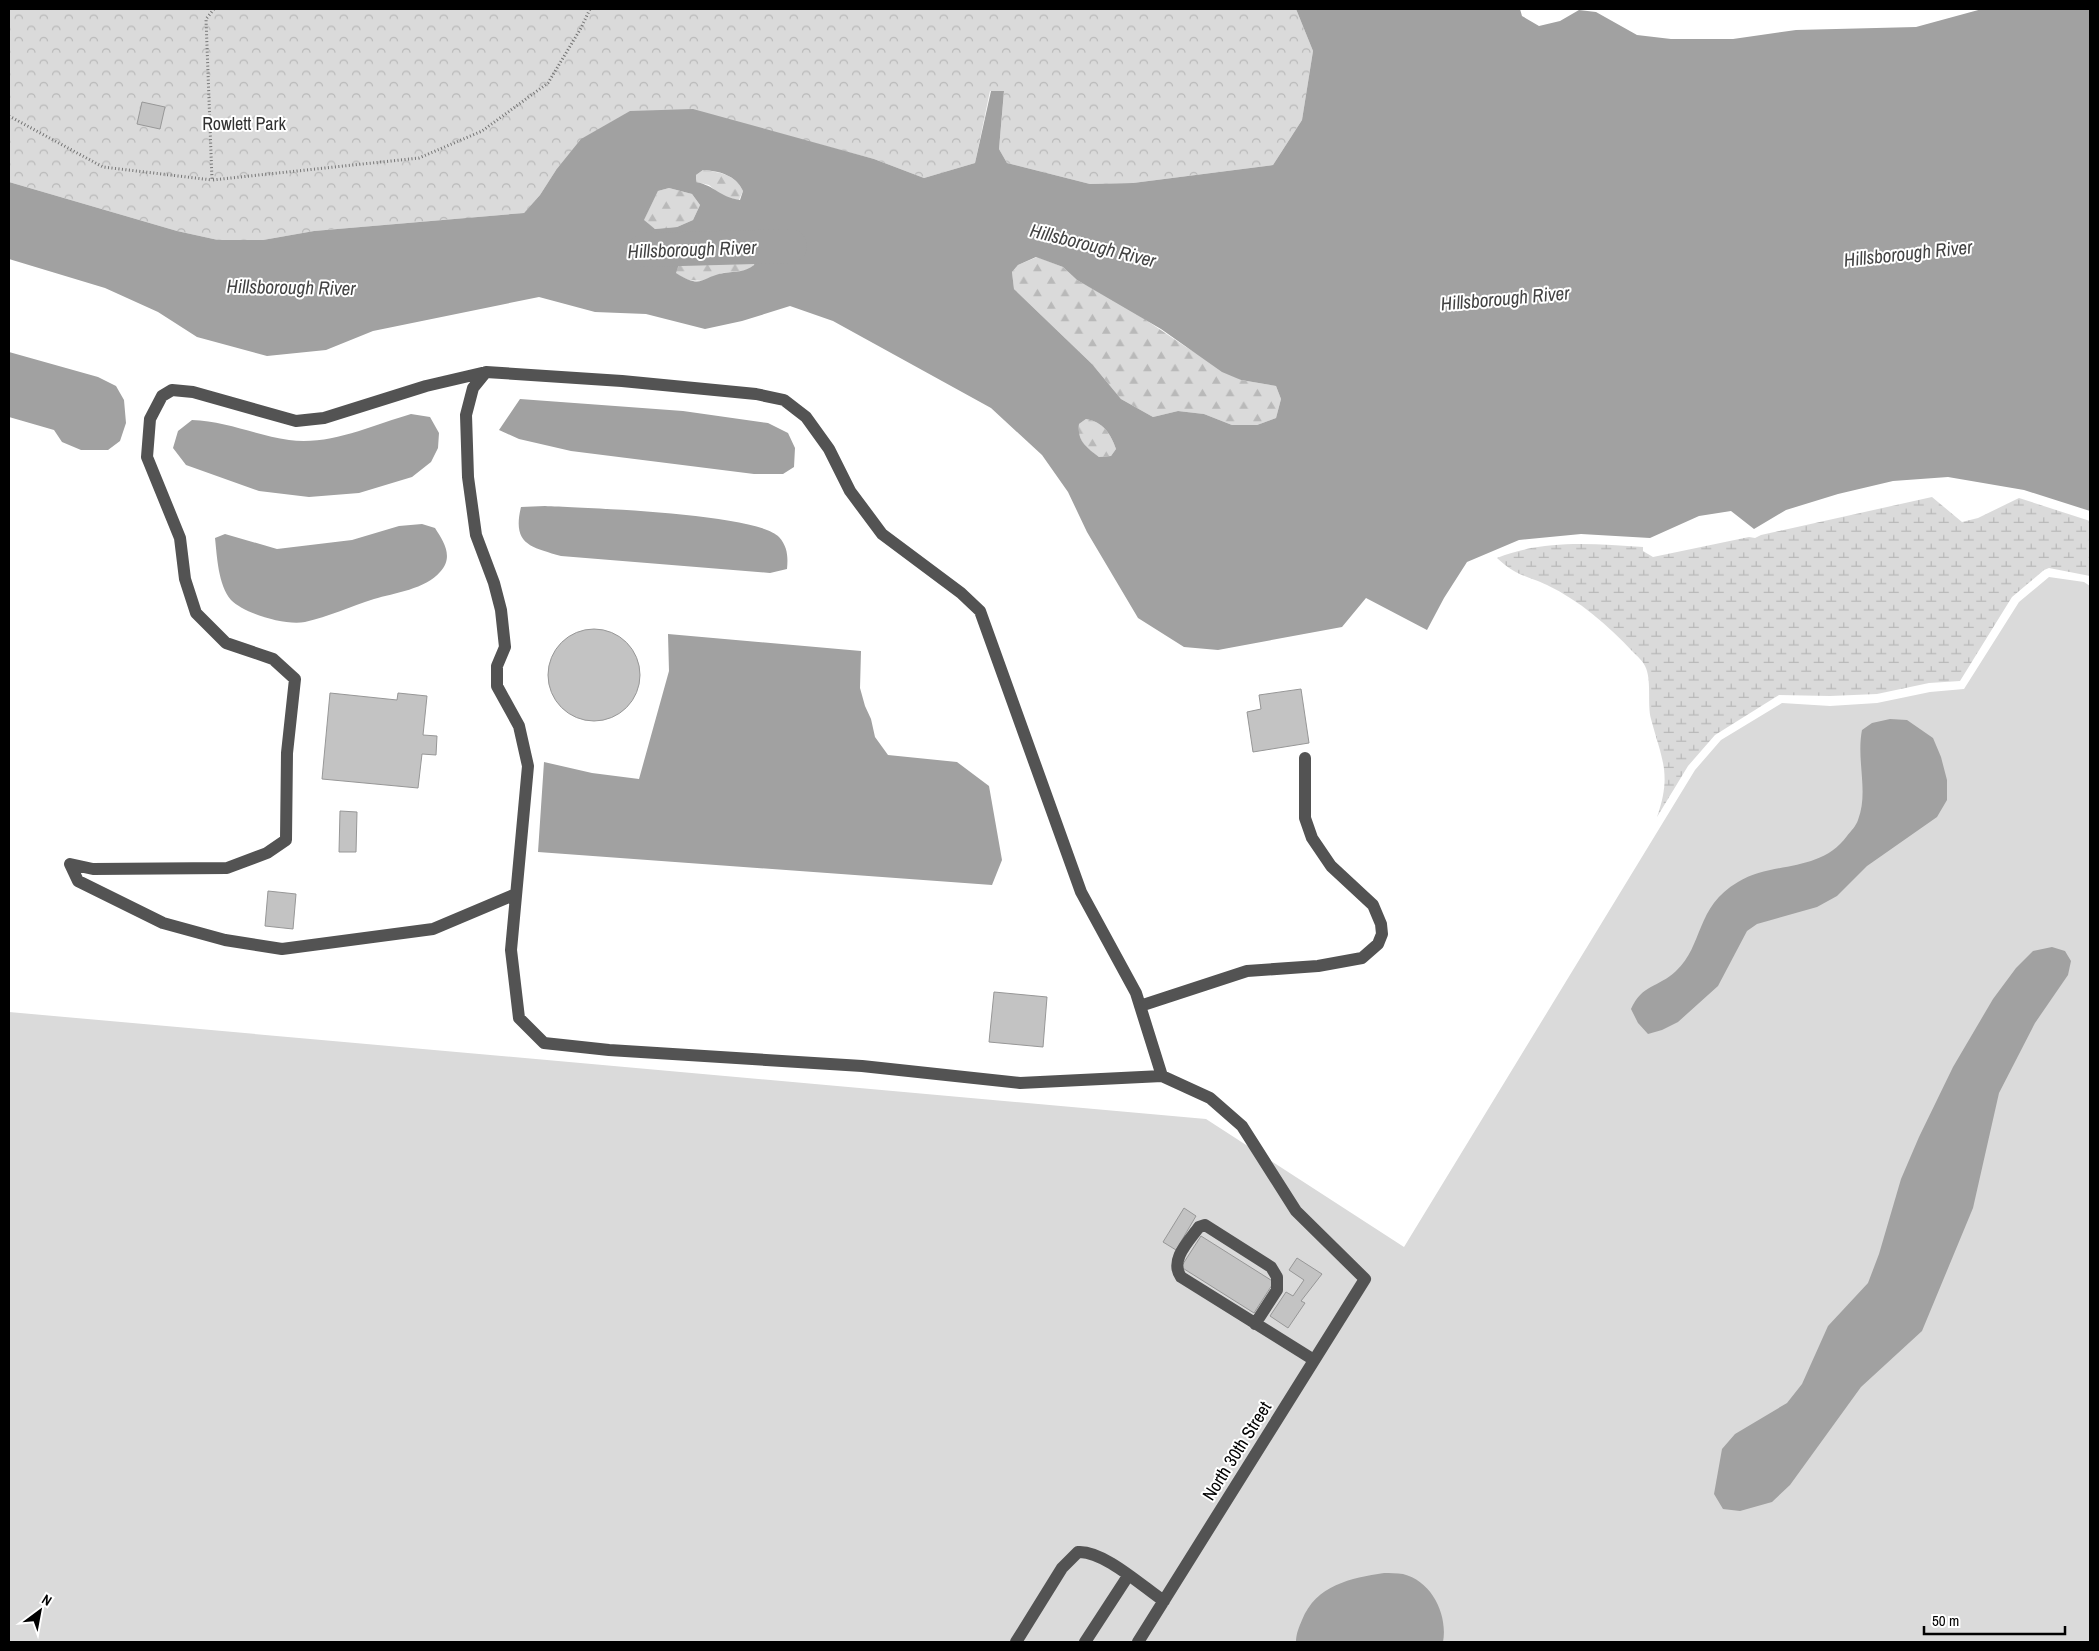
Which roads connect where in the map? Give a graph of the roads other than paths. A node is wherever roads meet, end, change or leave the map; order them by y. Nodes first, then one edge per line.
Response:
1 (486, 372) junction
2 (1305, 758) dead end
3 (516, 894) junction
4 (1140, 1006) junction
5 (1162, 1076) junction
6 (1255, 1324) junction
7 (1314, 1360) junction
8 (1128, 1576) junction
9 (1164, 1601) junction
10 (1016, 1642) edge
11 (1085, 1642) edge
12 (1138, 1642) edge

1 - 3 street
1 - 3 street
1 - 4 street
2 - 4 street
3 - 5 street
4 - 5 street
5 - 7 street, North 30th Street
6 - 6 street
6 - 7 street
7 - 9 street, North 30th Street
8 - 9 street
8 - 10 street
8 - 11 street
9 - 12 street, North 30th Street

